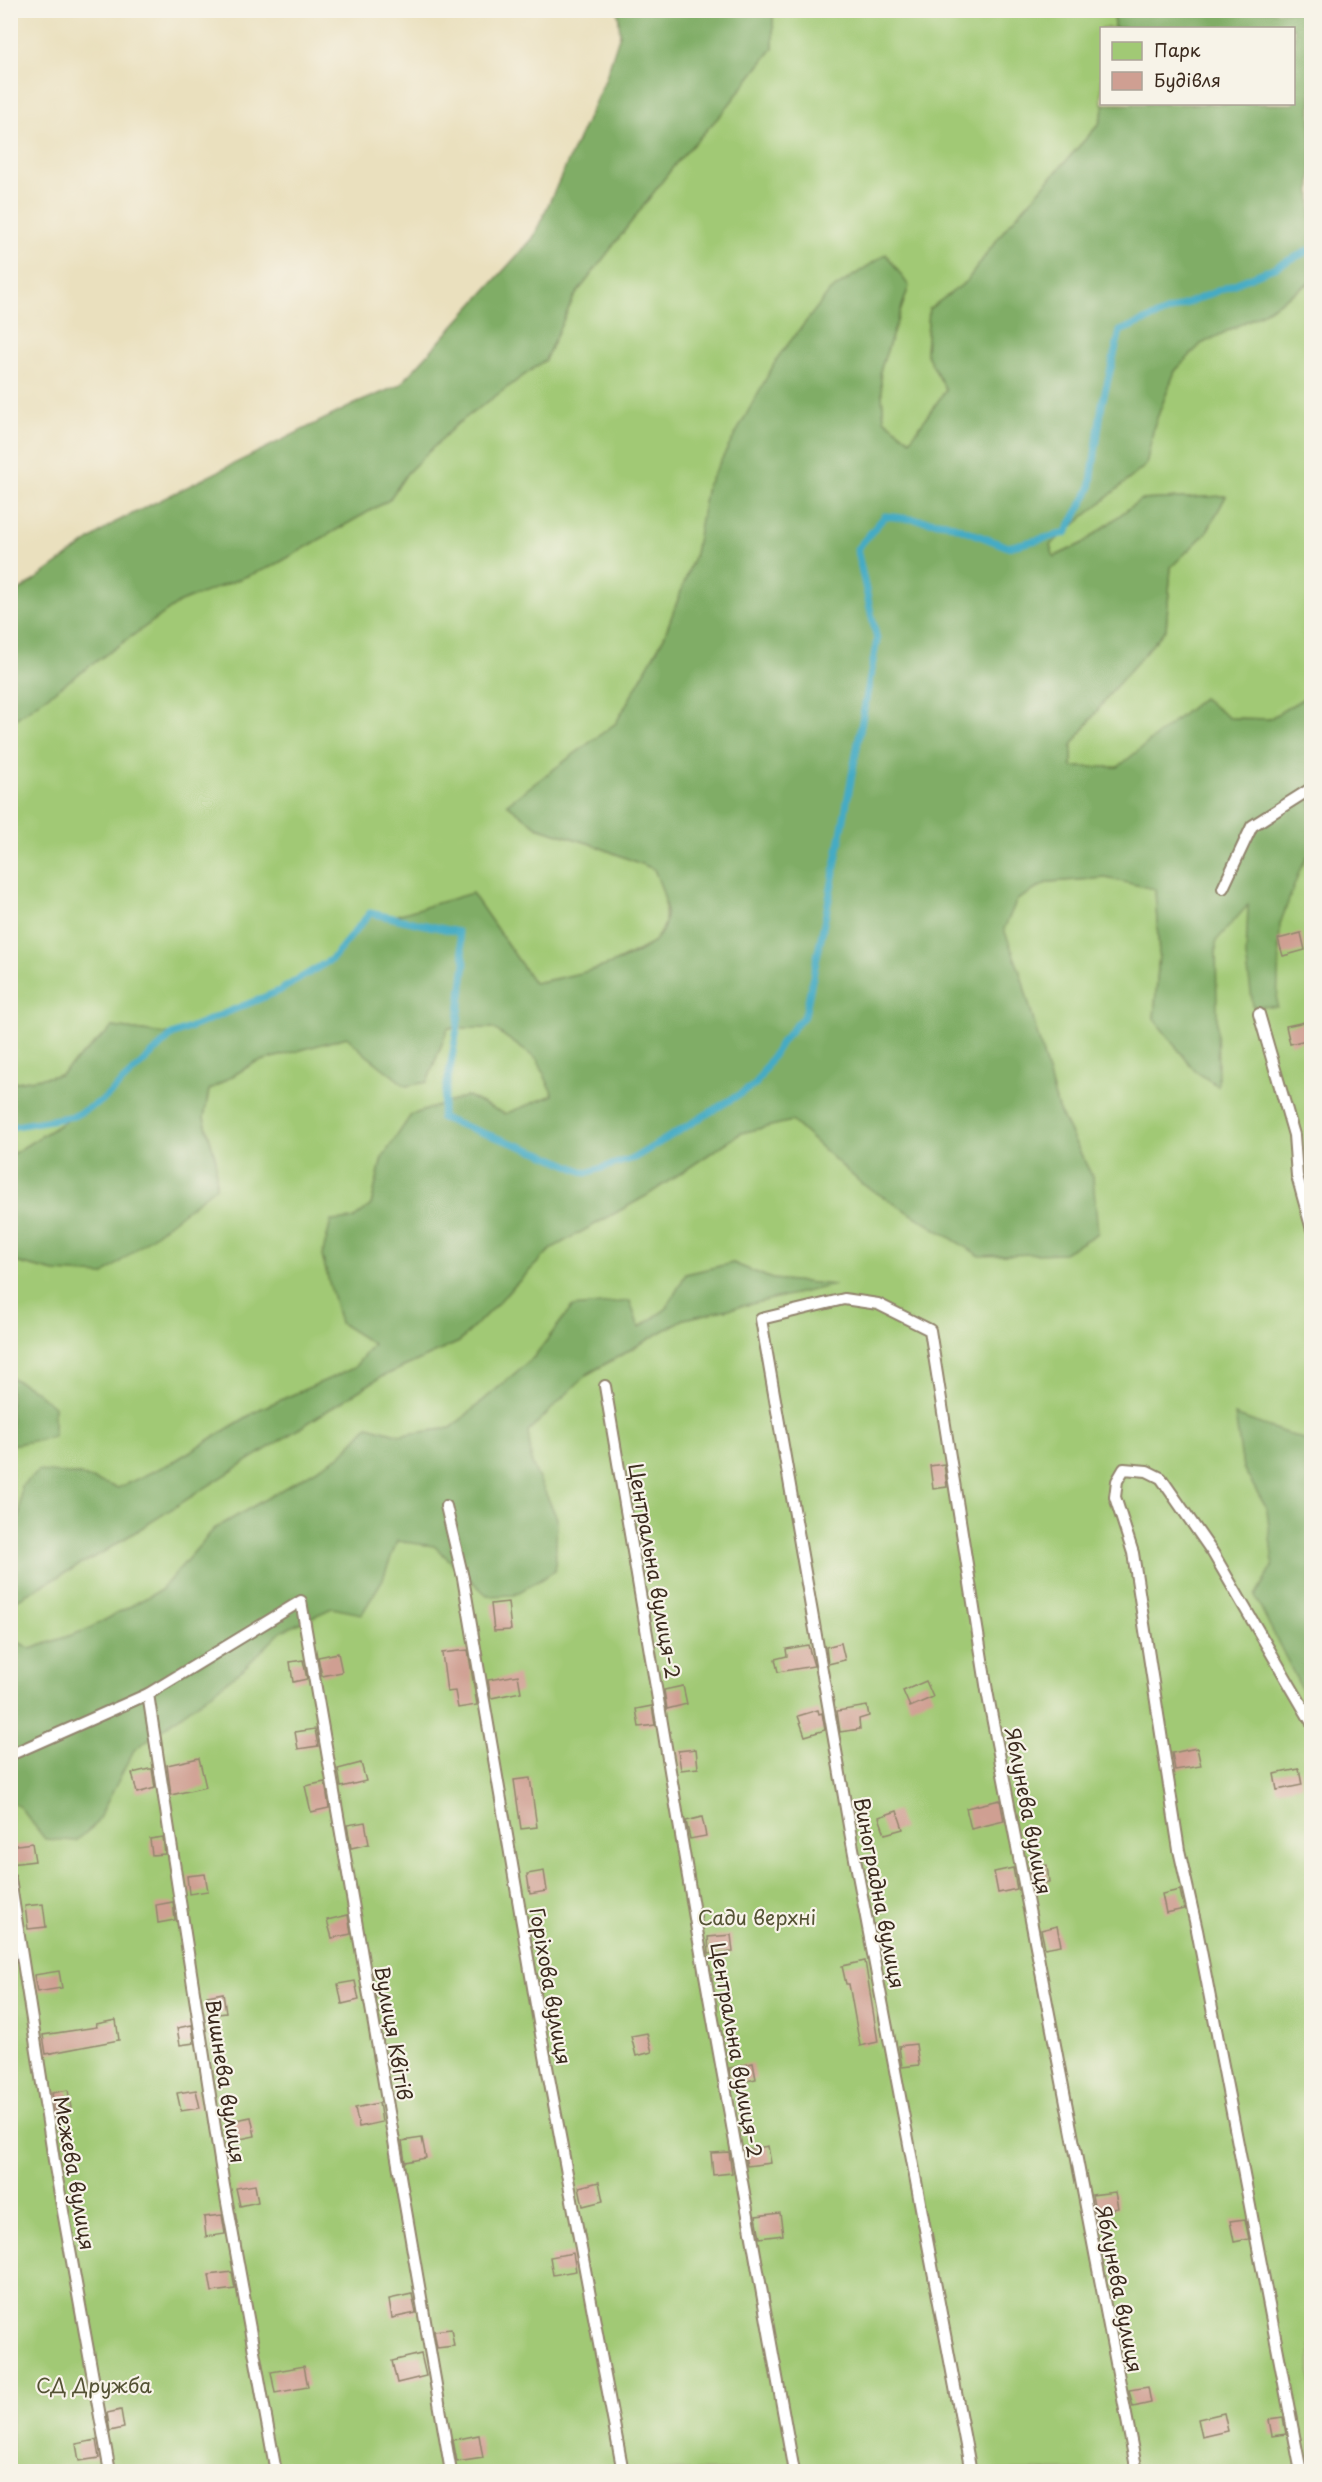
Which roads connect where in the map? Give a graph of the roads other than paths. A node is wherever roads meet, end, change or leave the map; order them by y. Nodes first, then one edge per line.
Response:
1 (1311, 788) edge
2 (1223, 888) dead end
3 (1259, 1014) dead end
4 (1311, 1230) edge
5 (761, 1319) joint
6 (605, 1386) dead end
7 (446, 1506) dead end
8 (148, 1694) junction
9 (1311, 1723) edge
10 (10, 1755) edge
11 (10, 1879) edge
12 (110, 2472) edge
13 (276, 2472) edge
14 (451, 2472) edge
15 (623, 2472) edge
16 (794, 2472) edge
17 (971, 2472) edge
18 (1137, 2472) edge
19 (1301, 2472) edge

1 - 2 lane
3 - 4 lane
5 - 17 lane, Виноградна вулиця
5 - 18 lane, Яблунева вулиця
6 - 16 lane, Центральна вулиця-2
7 - 15 lane, Горіхова вулиця
8 - 10 lane
8 - 13 lane, Вишнева вулиця
8 - 14 lane, Вулиця Квітів
9 - 19 lane
11 - 12 lane, Межева вулиця

